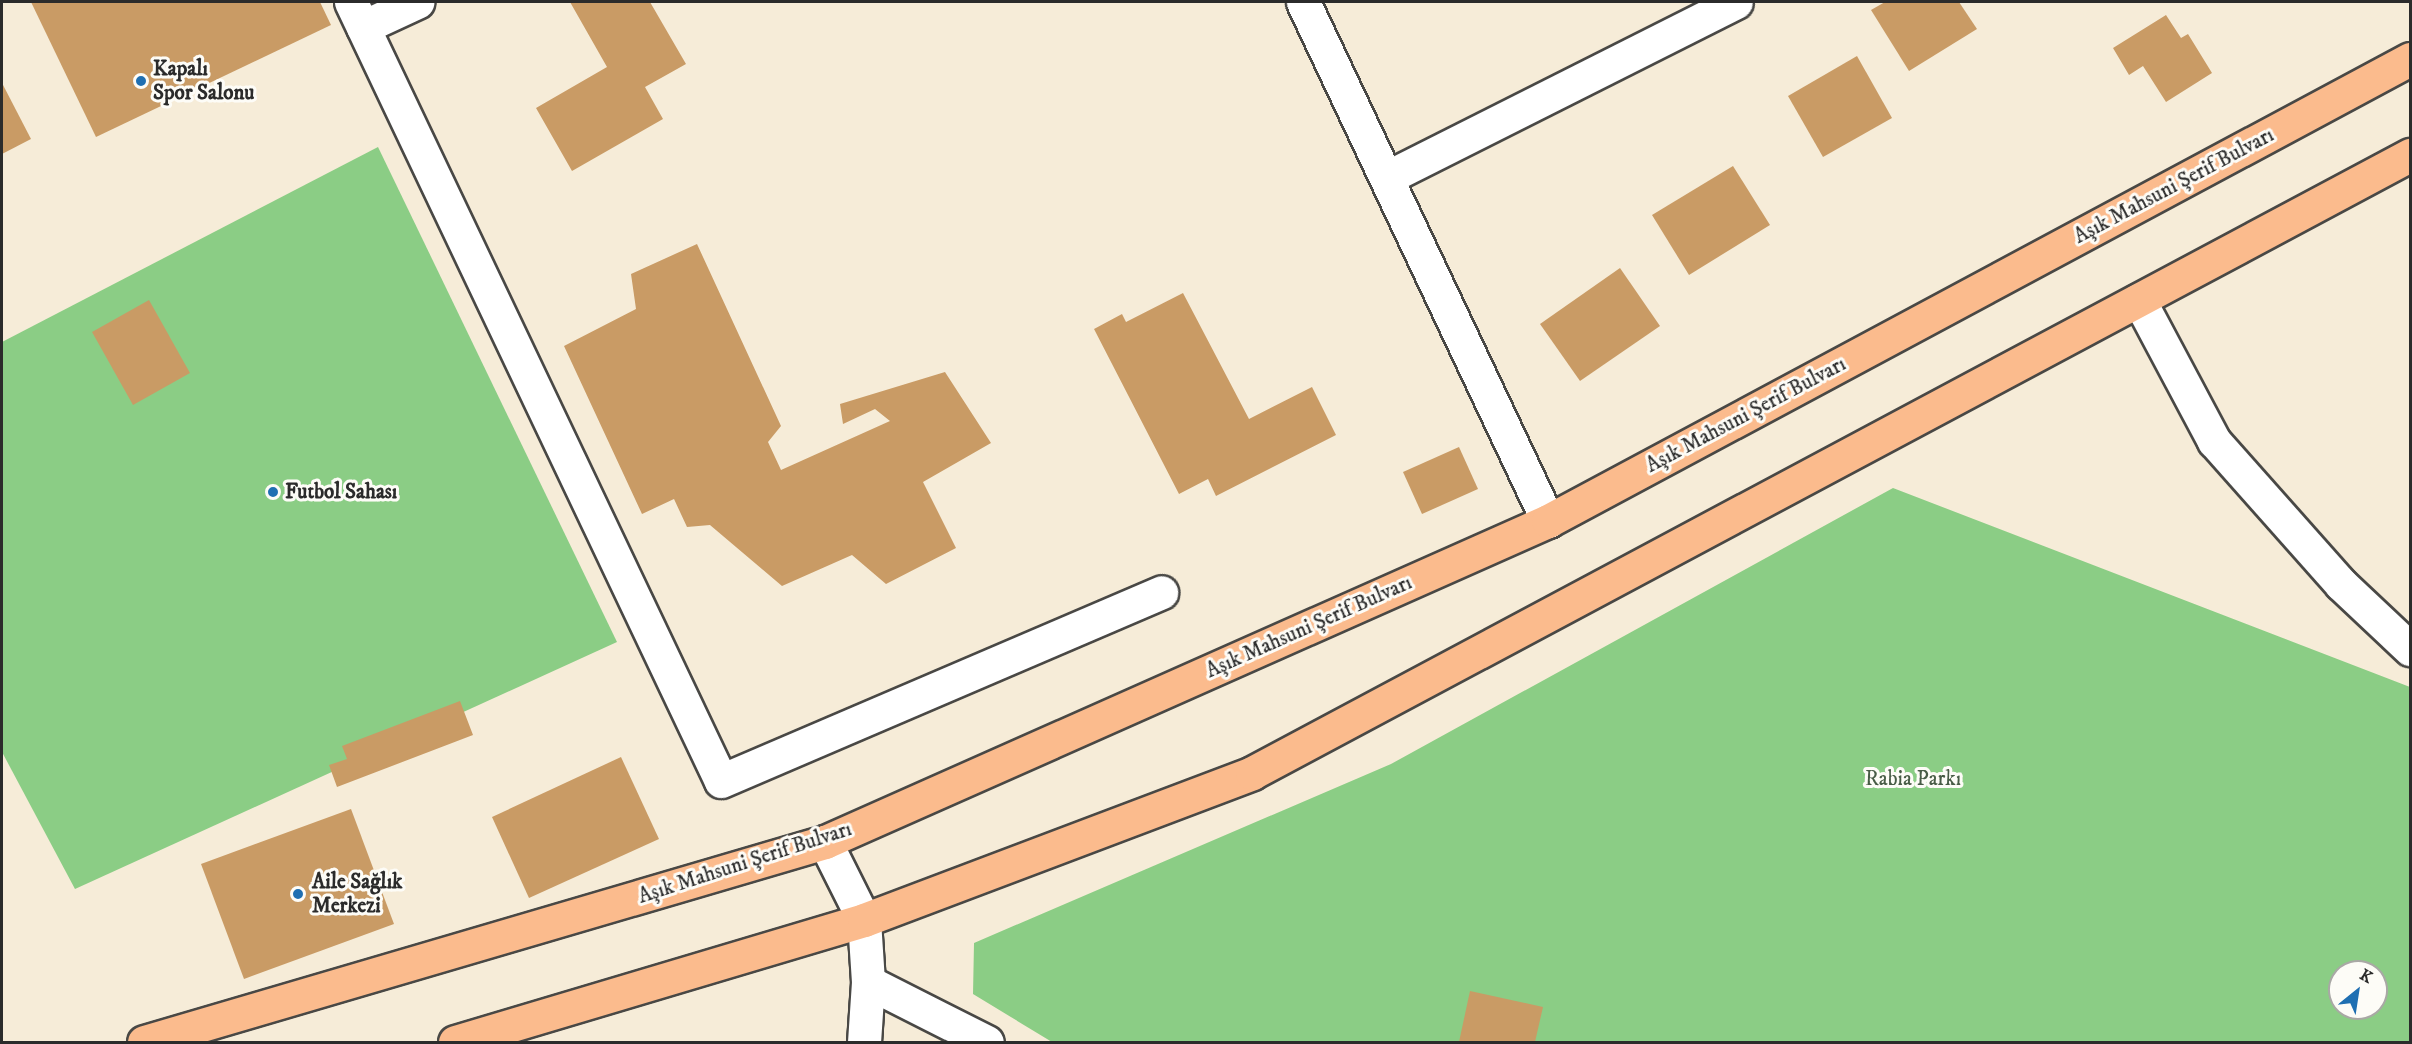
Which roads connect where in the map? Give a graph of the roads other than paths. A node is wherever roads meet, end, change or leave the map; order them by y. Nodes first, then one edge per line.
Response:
1 (417, 2) edge
2 (1303, 2) edge
3 (1736, 2) edge
4 (357, 14) edge
5 (2410, 59) edge
6 (2410, 155) edge
7 (1390, 176) junction
8 (2139, 300) junction
9 (1548, 521) junction
10 (1161, 592) dead end
11 (2410, 649) edge
12 (825, 842) junction
13 (864, 920) junction
14 (868, 982) junction
15 (144, 1042) edge
16 (455, 1042) edge
17 (864, 1042) edge
18 (987, 1042) edge

1 - 4 street
2 - 7 street
3 - 7 street
4 - 10 street
5 - 9 main road, Aşık Mahsuni Şerif Bulvarı
6 - 8 main road
7 - 9 street
8 - 11 street
8 - 13 main road
9 - 12 main road, Aşık Mahsuni Şerif Bulvarı
12 - 13 street
12 - 15 main road, Aşık Mahsuni Şerif Bulvarı
13 - 14 street
13 - 16 main road
14 - 17 street
14 - 18 street

